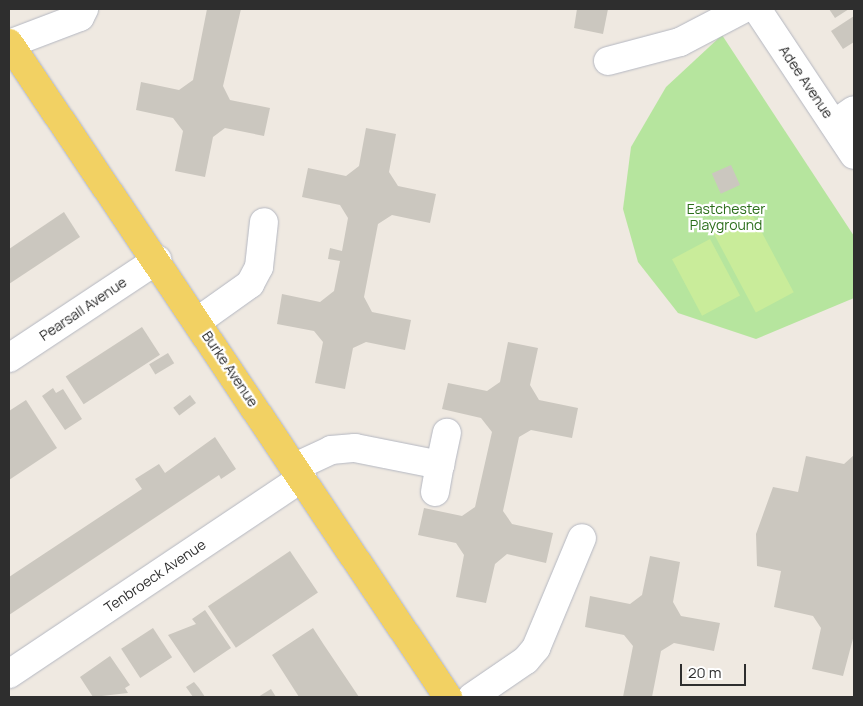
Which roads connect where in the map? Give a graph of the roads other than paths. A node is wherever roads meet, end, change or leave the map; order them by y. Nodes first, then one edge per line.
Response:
1 (84, 9) edge
2 (742, 9) edge
3 (757, 9) edge
4 (9, 43) edge
5 (608, 61) dead end
6 (844, 117) edge
7 (854, 155) edge
8 (264, 222) dead end
9 (157, 260) junction
10 (198, 321) junction
11 (9, 358) edge
12 (447, 433) dead end
13 (298, 472) junction
14 (582, 538) dead end
15 (9, 674) edge
16 (453, 697) edge

1 - 4 street
2 - 5 street
3 - 6 street, Adee Avenue
4 - 9 main road, Burke Avenue
6 - 7 street, Adee Avenue
8 - 10 street
9 - 10 main road, Burke Avenue
9 - 11 street, Pearsall Avenue
10 - 13 main road, Burke Avenue
12 - 13 street, Tenbroeck Avenue
13 - 15 street, Tenbroeck Avenue
13 - 16 main road, Burke Avenue
14 - 16 street

